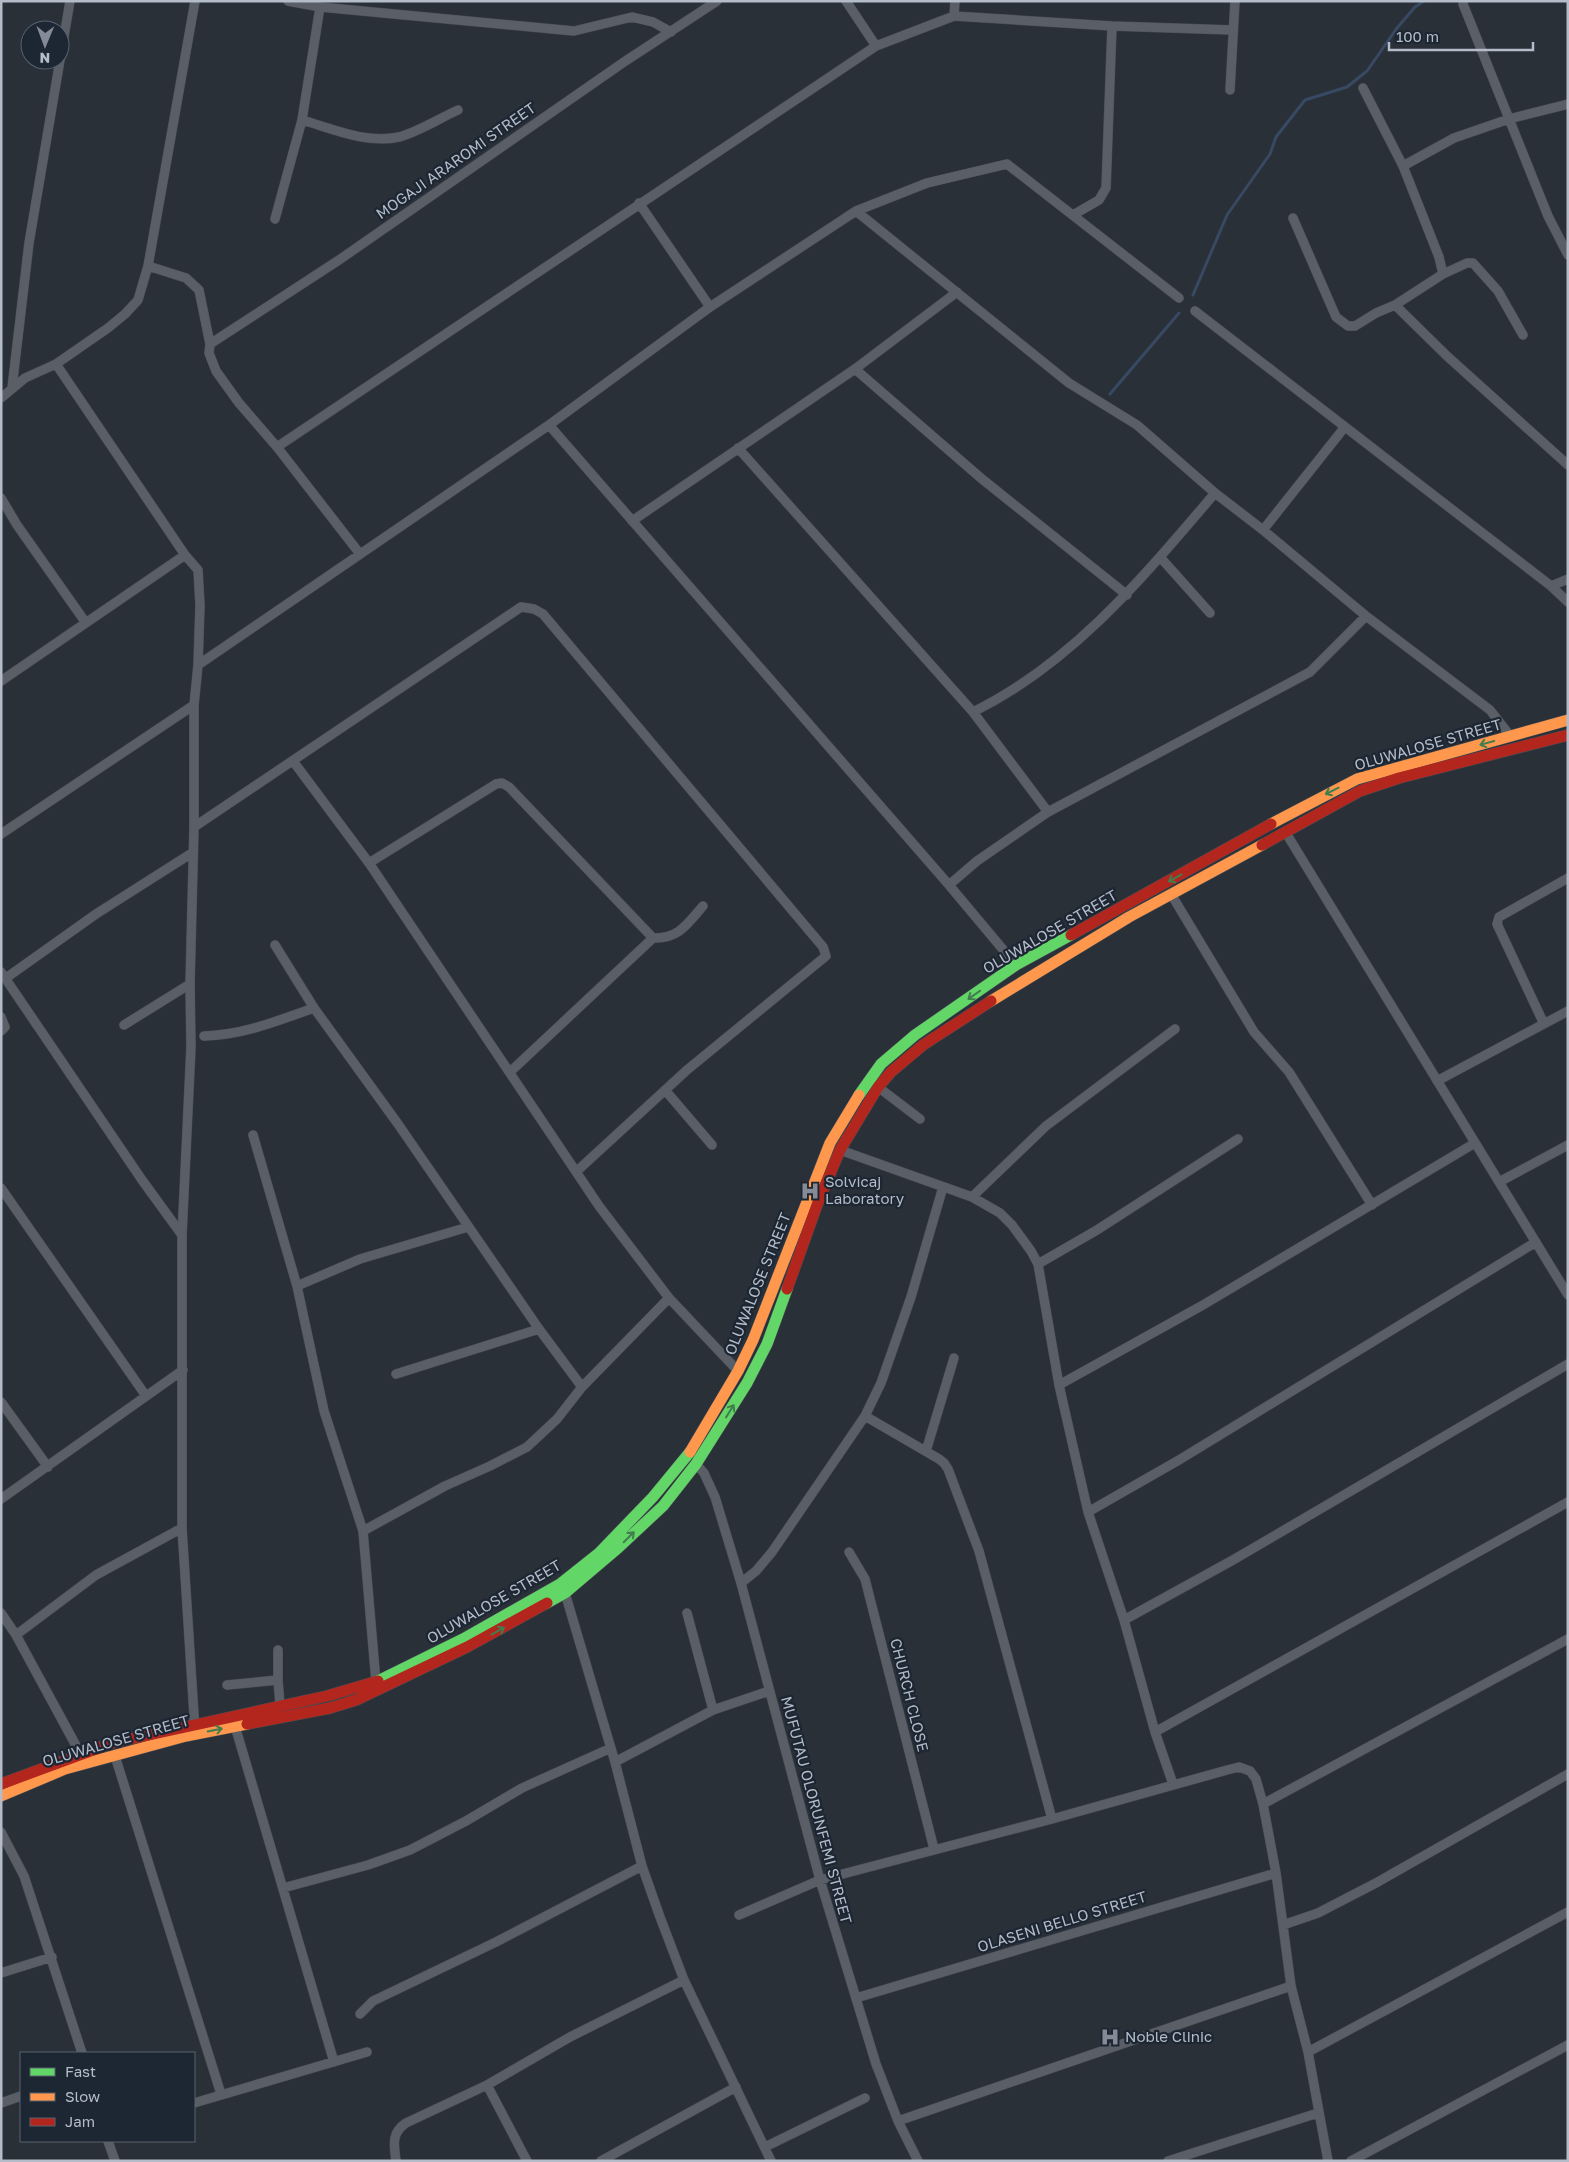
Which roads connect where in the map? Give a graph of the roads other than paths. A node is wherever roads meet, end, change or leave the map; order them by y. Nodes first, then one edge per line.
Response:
1 (70, 1) edge
2 (196, 1) edge
3 (288, 1) edge
4 (717, 1) edge
5 (846, 1) edge
6 (955, 1) edge
7 (1235, 1) edge
8 (1463, 4) dead end
9 (320, 7) junction
10 (954, 16) junction
11 (1112, 26) junction
12 (1232, 30) junction
13 (670, 32) junction
14 (876, 46) junction
15 (1363, 88) dead end
16 (1230, 90) dead end
17 (1568, 104) edge
18 (458, 110) dead end
19 (1509, 119) junction
20 (302, 120) junction
21 (1402, 166) junction
22 (639, 203) junction
23 (856, 211) junction
24 (1073, 214) junction
25 (1293, 218) dead end
26 (275, 219) dead end
27 (1568, 255) edge
28 (148, 266) junction
29 (1443, 274) junction
30 (957, 292) junction
31 (1179, 298) dead end
32 (1395, 305) junction
33 (710, 307) junction
34 (1195, 311) dead end
35 (1523, 335) dead end
36 (210, 344) junction
37 (56, 364) junction
38 (855, 369) junction
39 (12, 388) junction
40 (1, 398) edge
41 (549, 425) junction
42 (1344, 428) junction
43 (277, 447) junction
44 (738, 448) junction
45 (1568, 465) edge
46 (1215, 493) junction
47 (1, 498) edge
48 (632, 521) junction
49 (1263, 530) junction
50 (360, 554) junction
51 (185, 555) junction
52 (1160, 557) junction
53 (1568, 579) edge
54 (1551, 586) junction
55 (1127, 595) junction
56 (1568, 602) edge
57 (1210, 613) dead end
58 (1366, 616) junction
59 (86, 623) junction
60 (198, 665) junction
61 (1, 681) edge
62 (194, 705) junction
63 (973, 712) junction
64 (1568, 720) edge
65 (1568, 735) edge
66 (1511, 737) junction
67 (293, 761) junction
68 (1048, 812) junction
69 (194, 827) junction
70 (1286, 833) junction
71 (1, 834) edge
72 (192, 853) junction
73 (369, 863) junction
74 (1197, 866) junction
75 (1203, 876) junction
76 (1568, 878) edge
77 (949, 885) junction
78 (1171, 894) junction
79 (703, 906) dead end
80 (653, 938) junction
81 (274, 945) dead end
82 (1016, 966) junction
83 (4, 975) edge
84 (190, 984) junction
85 (314, 1008) junction
86 (1568, 1011) edge
87 (1, 1017) edge
88 (1544, 1024) junction
89 (124, 1025) dead end
90 (1175, 1029) dead end
91 (1, 1031) edge
92 (204, 1036) dead end
93 (510, 1072) junction
94 (1436, 1081) junction
95 (878, 1087) junction
96 (665, 1090) junction
97 (920, 1119) dead end
98 (253, 1135) dead end
99 (1238, 1138) dead end
100 (1474, 1144) junction
101 (712, 1145) dead end
102 (1568, 1145) edge
103 (840, 1150) junction
104 (576, 1171) junction
105 (1499, 1182) junction
106 (943, 1187) junction
107 (1, 1188) edge
108 (972, 1197) junction
109 (1372, 1205) junction
110 (468, 1227) junction
111 (182, 1235) junction
112 (1536, 1242) junction
113 (1038, 1264) junction
114 (1565, 1284) edge
115 (297, 1286) junction
116 (1568, 1295) edge
117 (669, 1298) junction
118 (539, 1329) junction
119 (954, 1358) dead end
120 (1568, 1364) edge
121 (183, 1370) junction
122 (738, 1371) junction
123 (396, 1374) dead end
124 (1059, 1384) junction
125 (582, 1387) junction
126 (146, 1396) junction
127 (1, 1402) edge
128 (865, 1416) junction
129 (926, 1451) junction
130 (696, 1464) junction
131 (48, 1467) junction
132 (1, 1498) edge
133 (1568, 1502) edge
134 (1088, 1512) junction
135 (182, 1528) junction
136 (363, 1531) junction
137 (849, 1552) dead end
138 (741, 1583) junction
139 (565, 1593) junction
140 (1, 1613) edge
141 (687, 1613) dead end
142 (1124, 1620) junction
143 (5, 1624) edge
144 (16, 1635) junction
145 (1568, 1639) edge
146 (278, 1650) dead end
147 (278, 1680) junction
148 (376, 1682) junction
149 (227, 1685) dead end
150 (769, 1691) junction
151 (280, 1705) junction
152 (713, 1710) junction
153 (235, 1726) junction
154 (195, 1729) junction
155 (1156, 1732) junction
156 (611, 1748) junction
157 (80, 1753) junction
158 (115, 1756) junction
159 (615, 1762) junction
160 (1568, 1774) edge
161 (1, 1784) edge
162 (1173, 1784) junction
163 (1, 1796) edge
164 (1263, 1804) junction
165 (1052, 1819) junction
166 (1, 1832) edge
167 (934, 1849) junction
168 (642, 1866) junction
169 (1276, 1873) junction
170 (820, 1880) junction
171 (283, 1888) junction
172 (1568, 1912) edge
173 (739, 1916) dead end
174 (1283, 1926) junction
175 (52, 1957) junction
176 (1, 1973) edge
177 (684, 1980) junction
178 (1291, 1986) junction
179 (856, 1998) junction
180 (360, 2014) dead end
181 (1568, 2045) edge
182 (82, 2052) edge
183 (367, 2052) dead end
184 (1308, 2052) junction
185 (334, 2062) junction
186 (487, 2084) junction
187 (736, 2087) junction
188 (221, 2094) junction
189 (20, 2096) edge
190 (865, 2098) dead end
191 (1, 2103) edge
192 (195, 2103) edge
193 (1318, 2112) junction
194 (898, 2121) junction
195 (108, 2142) edge
196 (765, 2147) junction
197 (115, 2161) edge
198 (396, 2161) edge
199 (527, 2161) edge
200 (601, 2161) edge
201 (771, 2161) edge
202 (918, 2161) edge
203 (1168, 2161) edge
204 (1328, 2161) edge
205 (1351, 2161) edge

1 - 39 street
2 - 28 street
3 - 9 street
4 - 13 street, MOGAJI ARAROMI STREET
5 - 14 street
6 - 10 street
7 - 12 street
8 - 19 street
9 - 13 street
9 - 20 street
10 - 11 street
10 - 14 street
11 - 12 street
11 - 24 street
12 - 16 street
13 - 36 street, MOGAJI ARAROMI STREET
14 - 22 street
15 - 21 street
17 - 19 street
18 - 20 street
19 - 21 street
19 - 27 street
20 - 26 street
21 - 29 street
22 - 33 street
22 - 43 street
23 - 24 street
23 - 30 street
23 - 33 street
24 - 31 street
25 - 32 street
28 - 36 street
28 - 37 street
29 - 32 street
29 - 35 street
30 - 38 street
30 - 46 street
32 - 45 street
33 - 41 street
34 - 42 street
36 - 43 street
37 - 39 street
37 - 51 street
38 - 44 street
38 - 55 street
39 - 40 street
41 - 48 street
41 - 50 street
42 - 49 street
42 - 54 street
43 - 50 street
44 - 48 street
44 - 63 street
46 - 49 street
46 - 52 street
47 - 59 street
48 - 77 street
49 - 58 street
50 - 60 street
51 - 59 street
51 - 60 street
52 - 55 street
52 - 57 street
53 - 54 street
54 - 56 street
55 - 63 street
58 - 66 street
58 - 68 street
59 - 61 street
60 - 62 street
62 - 69 street
62 - 71 street
63 - 68 street
64 - 66 street, OLUWALOSE STREET
65 - 70 street, OLUWALOSE STREET
66 -> 74 street, OLUWALOSE STREET
67 - 69 street
67 - 73 street
67 - 96 street
68 - 77 street
69 - 72 street
70 - 75 street, OLUWALOSE STREET
70 - 94 street
72 - 83 street
72 - 84 street
73 - 80 street
73 - 93 street
74 - 75 street
74 -> 82 street, OLUWALOSE STREET
75 - 78 street, OLUWALOSE STREET
76 - 88 street
77 - 82 street
78 - 95 street, OLUWALOSE STREET
78 - 109 street
79 - 80 street
80 - 93 street
81 - 85 street
82 -> 122 street, OLUWALOSE STREET
83 - 111 street
84 - 89 street
84 - 111 street
85 - 92 street
85 - 110 street
86 - 88 street
87 - 91 street
88 - 94 street
90 - 108 street
93 - 104 street
94 - 100 street
95 - 97 street
95 - 103 street, OLUWALOSE STREET
96 - 101 street
96 - 104 street
98 - 115 street
99 - 113 street
100 - 105 street
100 - 109 street
102 - 105 street
103 - 106 street
130 -> 103 street, OLUWALOSE STREET
104 - 117 street
105 - 112 street
106 - 108 street
106 - 128 street
107 - 126 street
108 - 113 street
109 - 124 street
110 - 115 street
110 - 118 street
111 - 121 street
112 - 114 street
112 - 134 street
113 - 124 street
114 - 116 street
115 - 136 street
117 - 122 street
117 - 125 street
118 - 123 street
118 - 125 street
119 - 129 street
120 - 142 street
121 - 126 street
121 - 135 street
122 - 148 street, OLUWALOSE STREET
124 - 134 street
125 - 136 street
126 - 131 street
127 - 131 street
128 - 129 street
128 - 138 street
129 - 165 street
130 - 138 street, MUFUTAU OLORUNFEMI STREET
139 -> 130 street, OLUWALOSE STREET
131 - 132 street
133 - 155 street
134 - 142 street
135 - 144 street
135 - 154 street
136 - 148 street
137 - 167 street, CHURCH CLOSE
138 - 150 street, MUFUTAU OLORUNFEMI STREET
153 -> 139 street, OLUWALOSE STREET
139 - 156 street
140 - 143 street
141 - 152 street
142 - 155 street
143 - 144 street
144 - 157 street
145 - 164 street
146 - 147 street
147 - 149 street
147 - 151 street
148 - 151 street, OLUWALOSE STREET
150 - 152 street
150 - 170 street, MUFUTAU OLORUNFEMI STREET
151 - 154 street, OLUWALOSE STREET
152 - 159 street
154 -> 153 street, OLUWALOSE STREET
153 - 171 street
154 - 157 street, OLUWALOSE STREET
154 - 158 street, OLUWALOSE STREET
155 - 162 street
156 - 159 street
156 - 171 street
157 - 161 street, OLUWALOSE STREET
158 - 163 street, OLUWALOSE STREET
158 - 188 street
159 - 168 street
160 - 174 street
162 - 164 street
162 - 165 street
164 - 169 street
165 - 167 street
166 - 175 street
167 - 170 street
168 - 177 street
168 - 180 street
169 - 174 street
169 - 179 street, OLASENI BELLO STREET
170 - 173 street
170 - 179 street, MUFUTAU OLORUNFEMI STREET
171 - 185 street
172 - 184 street
174 - 178 street
175 - 176 street
175 - 182 street
177 - 186 street
177 - 187 street
178 - 184 street
178 - 194 street
179 - 194 street, MUFUTAU OLORUNFEMI STREET
181 - 205 street
183 - 185 street
184 - 193 street
185 - 188 street
186 - 198 street
186 - 199 street
187 - 196 street
187 - 200 street
188 - 192 street
189 - 191 street
190 - 196 street
193 - 203 street
193 - 204 street
194 - 202 street, MUFUTAU OLORUNFEMI STREET
195 - 197 street
196 - 201 street

